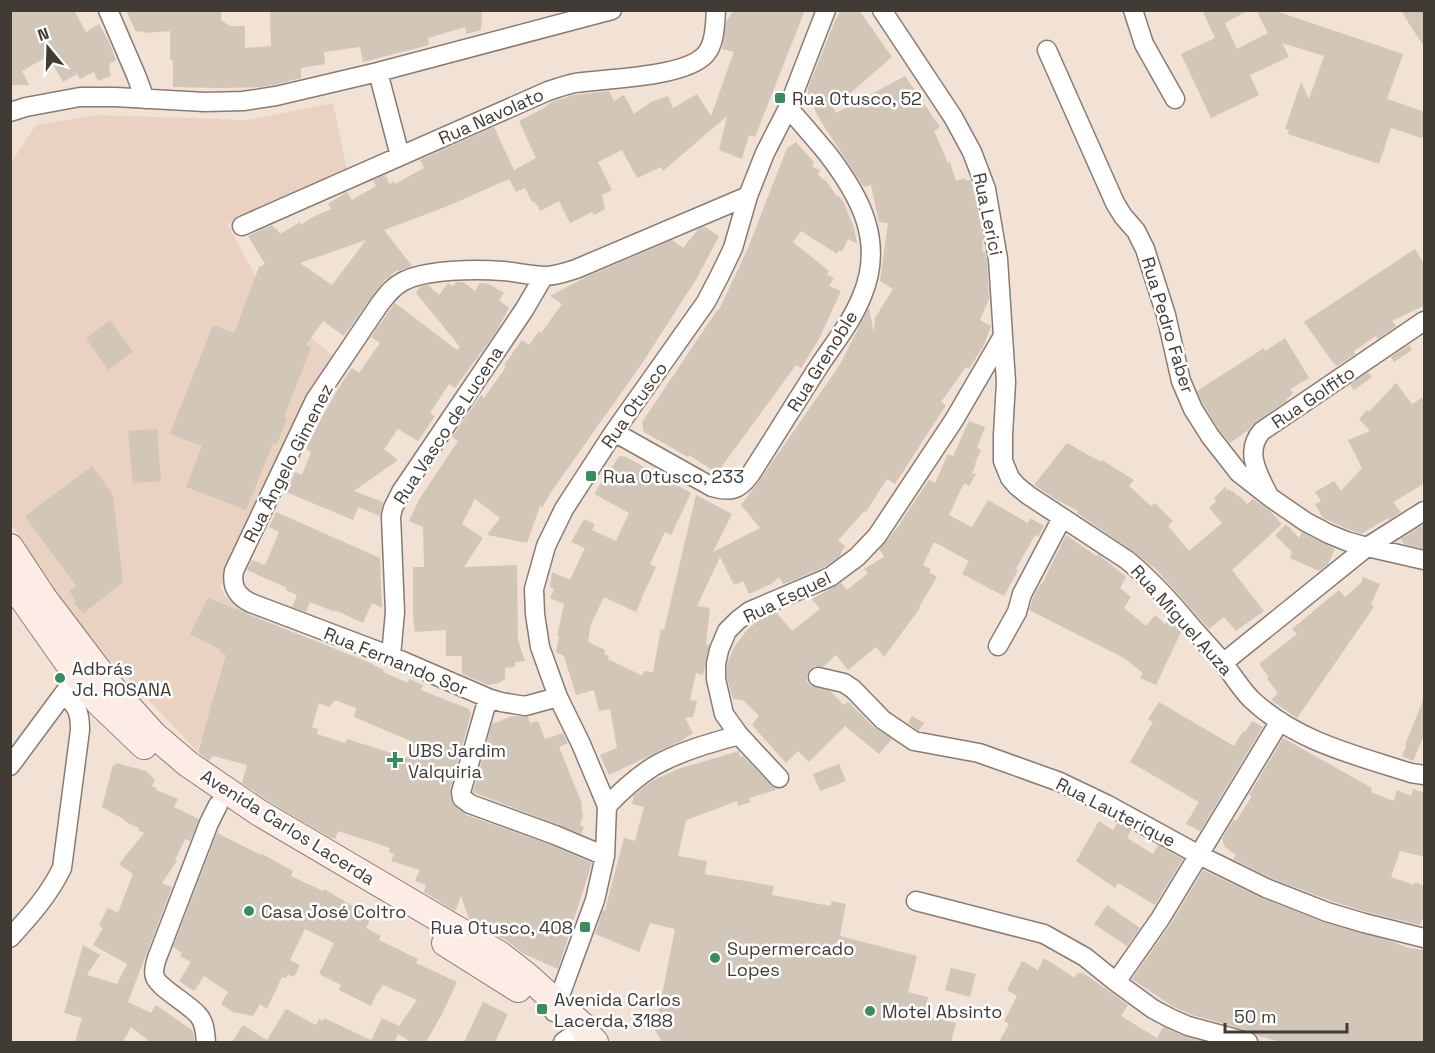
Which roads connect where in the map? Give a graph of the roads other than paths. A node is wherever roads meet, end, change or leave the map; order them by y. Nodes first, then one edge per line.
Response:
1 (108, 10) edge
2 (612, 10) edge
3 (716, 10) edge
4 (826, 10) edge
5 (882, 10) edge
6 (1132, 10) edge
7 (1047, 50) dead end
8 (378, 72) junction
9 (145, 99) junction
10 (1175, 99) dead end
11 (788, 108) junction
12 (10, 112) edge
13 (400, 156) junction
14 (748, 196) junction
15 (242, 226) dead end
16 (544, 276) junction
17 (1425, 321) edge
18 (1003, 336) junction
19 (614, 432) junction
20 (1271, 498) junction
21 (1425, 510) edge
22 (1062, 518) junction
23 (10, 547) edge
24 (1367, 547) junction
25 (1425, 560) edge
26 (10, 581) edge
27 (238, 596) joint
28 (998, 646) dead end
29 (391, 656) junction
30 (1223, 663) junction
31 (818, 677) dead end
32 (78, 678) junction
33 (558, 697) junction
34 (488, 698) junction
35 (1280, 721) junction
36 (739, 735) junction
37 (10, 766) edge
38 (1425, 775) edge
39 (779, 778) dead end
40 (218, 805) junction
41 (607, 806) junction
42 (1199, 855) junction
43 (605, 856) junction
44 (916, 901) dead end
45 (10, 938) edge
46 (1425, 938) edge
47 (1116, 982) junction
48 (556, 1007) junction
49 (581, 1035) edge
50 (207, 1042) edge
51 (1248, 1042) edge

1 - 9 street
2 - 8 street
3 - 13 street, Rua Navolato
4 - 11 street, Rua Otusco
5 - 18 street, Rua Lerici
6 - 10 street
7 - 20 street, Rua Pedro Faber
8 - 9 street
8 - 13 street
9 - 12 street
11 - 14 street, Rua Otusco
11 - 19 street, Rua Grenoble
13 - 15 street, Rua Navolato
14 - 16 street, Rua Ângelo Gimenez
14 - 19 street, Rua Otusco
16 - 27 street, Rua Ângelo Gimenez
16 - 29 street, Rua Vasco de Lucena
17 - 20 street, Rua Golfito
18 - 22 street, Rua Miguel Auza
18 - 36 street, Rua Esquel
19 - 33 street, Rua Otusco
20 - 24 street, Rua Pedro Faber
21 - 24 street
22 - 28 street
22 - 30 street, Rua Miguel Auza
23 - 32 main road, Avenida Carlos Lacerda
24 - 25 street, Rua Pedro Faber
24 - 30 street
26 - 32 main road, Avenida Carlos Lacerda
27 - 29 street, Rua Fernando Sor
29 - 34 street, Rua Fernando Sor
30 - 35 street, Rua Miguel Auza
31 - 42 street, Rua Lauterique
32 - 37 street
32 - 40 main road, Avenida Carlos Lacerda
32 - 45 street
32 - 48 main road, Avenida Carlos Lacerda
33 - 34 street, Rua Fernando Sor
33 - 41 street, Rua Otusco
34 - 43 street
35 - 38 street, Rua Miguel Auza
35 - 42 street
36 - 39 street, Rua Esquel
36 - 41 street
40 - 48 main road, Avenida Carlos Lacerda
40 - 50 street
41 - 43 street, Rua Otusco
42 - 46 street, Rua Lauterique
42 - 47 street
43 - 48 street, Rua Otusco
44 - 47 street
47 - 51 street
48 - 49 main road, Avenida Carlos Lacerda

